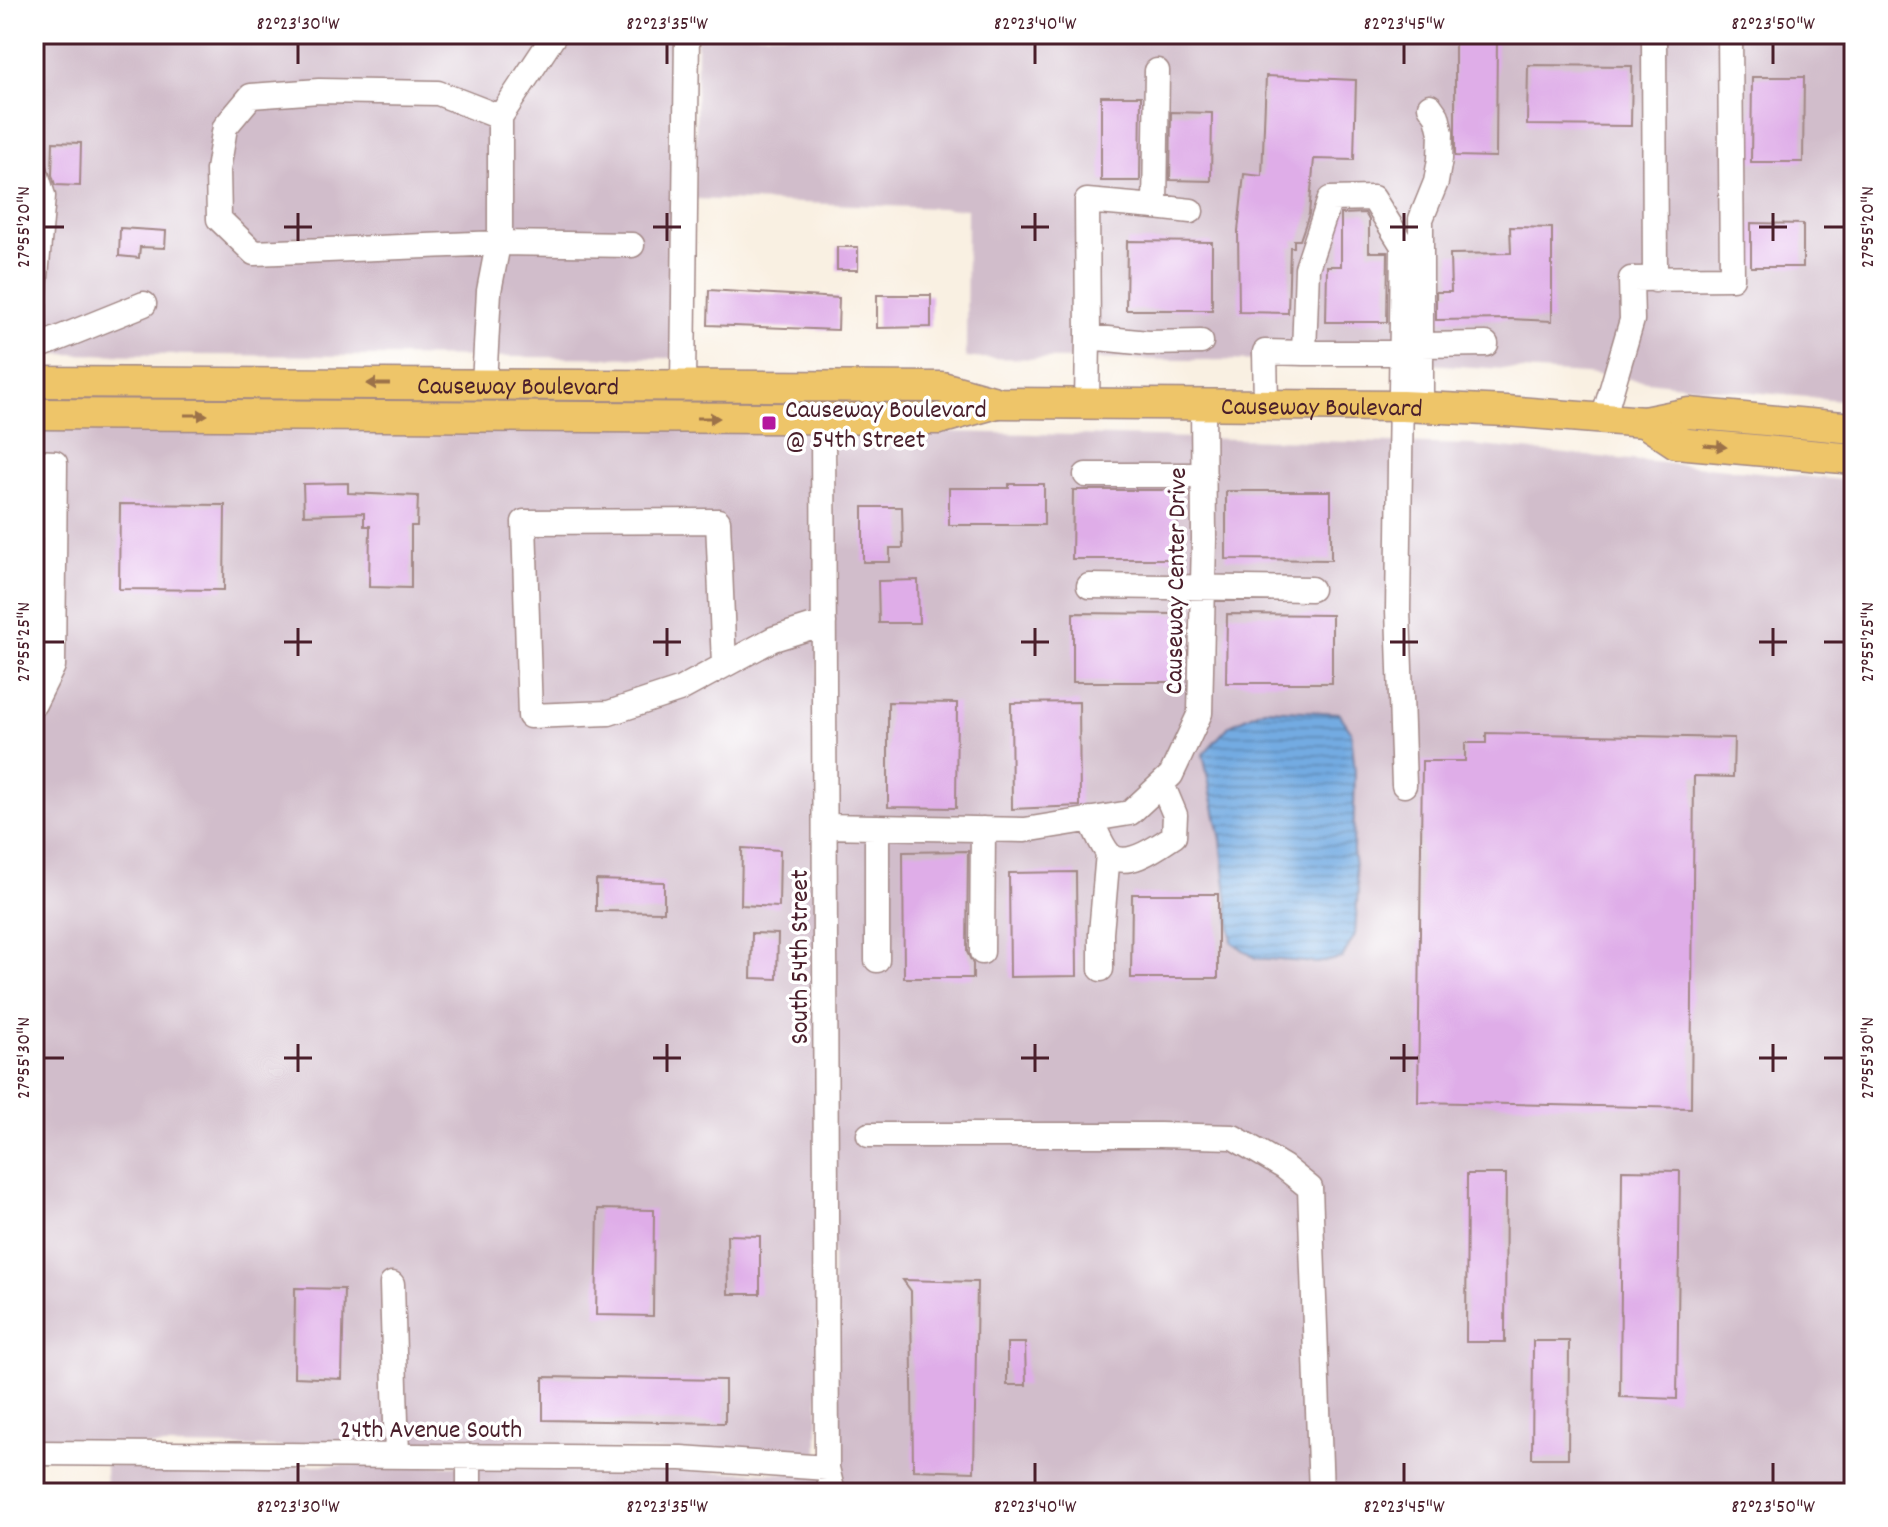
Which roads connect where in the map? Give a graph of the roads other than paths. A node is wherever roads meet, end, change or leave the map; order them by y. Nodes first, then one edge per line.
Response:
1 (555, 34) edge
2 (687, 34) edge
3 (1654, 34) edge
4 (1730, 34) edge
5 (1157, 71) dead end
6 (1430, 106) dead end
7 (500, 117) junction
8 (34, 166) edge
9 (1155, 207) junction
10 (1191, 211) dead end
11 (499, 243) junction
12 (632, 245) dead end
13 (1655, 280) junction
14 (144, 304) dead end
15 (1088, 337) junction
16 (1201, 342) dead end
17 (1486, 344) dead end
18 (35, 348) edge
19 (1412, 349) junction
20 (1304, 353) junction
21 (34, 363) edge
22 (34, 382) edge
23 (179, 382) junction
24 (484, 384) junction
25 (683, 385) junction
26 (959, 392) junction
27 (34, 397) edge
28 (999, 403) junction
29 (1087, 403) junction
30 (1203, 403) junction
31 (1266, 405) junction
32 (1412, 407) junction
33 (34, 414) edge
34 (423, 416) junction
35 (823, 419) junction
36 (1603, 419) junction
37 (1644, 422) junction
38 (1854, 428) edge
39 (1854, 459) edge
40 (34, 462) edge
41 (1086, 475) dead end
42 (1204, 475) junction
43 (1089, 586) dead end
44 (1203, 587) junction
45 (1311, 589) dead end
46 (824, 623) junction
47 (724, 665) junction
48 (34, 704) edge
49 (1162, 784) junction
50 (1404, 785) dead end
51 (1090, 819) junction
52 (825, 826) junction
53 (877, 827) junction
54 (983, 829) junction
55 (1108, 853) junction
56 (982, 952) dead end
57 (877, 960) dead end
58 (1101, 969) dead end
59 (869, 1135) dead end
60 (392, 1284) dead end
61 (34, 1453) edge
62 (397, 1456) junction
63 (469, 1456) junction
64 (829, 1485) edge
65 (469, 1493) edge
66 (1321, 1493) edge

1 - 7 street
2 - 25 street
3 - 13 street
4 - 13 street
5 - 9 street
6 - 19 street
7 - 11 street
7 - 11 street
8 - 18 street
9 - 10 street
9 - 15 street
11 - 12 street
11 - 24 street
13 - 36 street
14 - 18 street
15 - 16 street
15 - 29 street
17 - 19 street
18 - 21 street
19 - 20 street
19 - 20 street
19 - 32 street
20 - 31 street
22 - 23 main road, Causeway Boulevard
24 -> 23 main road, Causeway Boulevard
23 - 27 main road
24 - 25 main road, Causeway Boulevard
25 - 26 main road, Causeway Boulevard
25 - 34 main road
26 - 28 main road, Causeway Boulevard
26 - 35 main road
28 - 29 main road, Causeway Boulevard
28 - 35 main road, Causeway Boulevard
29 - 30 main road, Causeway Boulevard
30 - 31 main road, Causeway Boulevard
30 - 42 street, Causeway Center Drive
31 - 32 main road, Causeway Boulevard
32 - 36 main road, Causeway Boulevard
32 - 50 street
33 -> 34 main road, Causeway Boulevard
34 -> 35 main road, Causeway Boulevard
35 - 46 street, South 54th Street
36 - 37 main road, Causeway Boulevard
37 - 38 main road, Causeway Boulevard
37 -> 39 main road, Causeway Boulevard
40 - 48 street
41 - 42 street
42 - 44 street, Causeway Center Drive
43 - 44 street
44 - 45 street
44 - 49 street, Causeway Center Drive
46 - 47 street
46 - 52 street, South 54th Street
47 - 47 street
49 - 51 street, Causeway Center Drive
49 - 55 street
51 - 54 street, Causeway Center Drive
51 - 55 street
52 - 53 street, Causeway Center Drive
52 - 64 street, South 54th Street
53 - 54 street, Causeway Center Drive
53 - 57 street
54 - 56 street
55 - 58 street
59 - 66 street
60 - 62 street
61 - 62 street, 24th Avenue South
62 - 63 street, 24th Avenue South
63 - 64 street, 24th Avenue South
63 - 65 street

